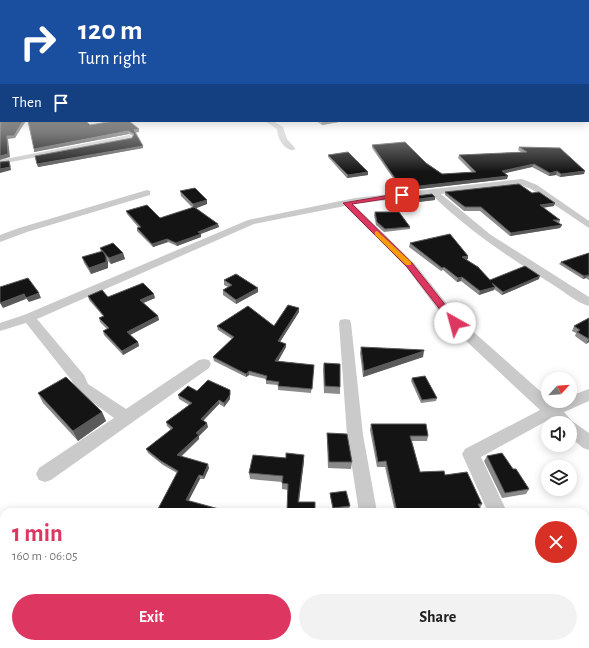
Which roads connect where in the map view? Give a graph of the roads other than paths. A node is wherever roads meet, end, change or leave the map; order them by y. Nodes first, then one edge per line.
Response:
1 (270, 122) edge
2 (129, 137) edge
3 (291, 148) dead end
4 (0, 162) edge
5 (433, 191) junction
6 (147, 193) dead end
7 (347, 203) junction
8 (589, 224) edge
9 (0, 239) edge
10 (589, 302) edge
11 (29, 318) junction
12 (345, 323) dead end
13 (0, 327) edge
14 (204, 364) dead end
15 (589, 395) edge
16 (551, 411) junction
17 (557, 416) edge
18 (125, 417) junction
19 (577, 433) edge
20 (589, 443) edge
21 (45, 474) dead end
22 (367, 508) edge
23 (496, 508) edge

1 - 3 street
2 - 4 street
5 - 7 street
5 - 8 street
5 - 10 street
6 - 9 street
7 - 11 street
7 - 16 street
11 - 13 street
11 - 18 street
12 - 22 street
14 - 18 street
15 - 16 street
16 - 17 street
16 - 23 street
18 - 21 street
19 - 20 street

